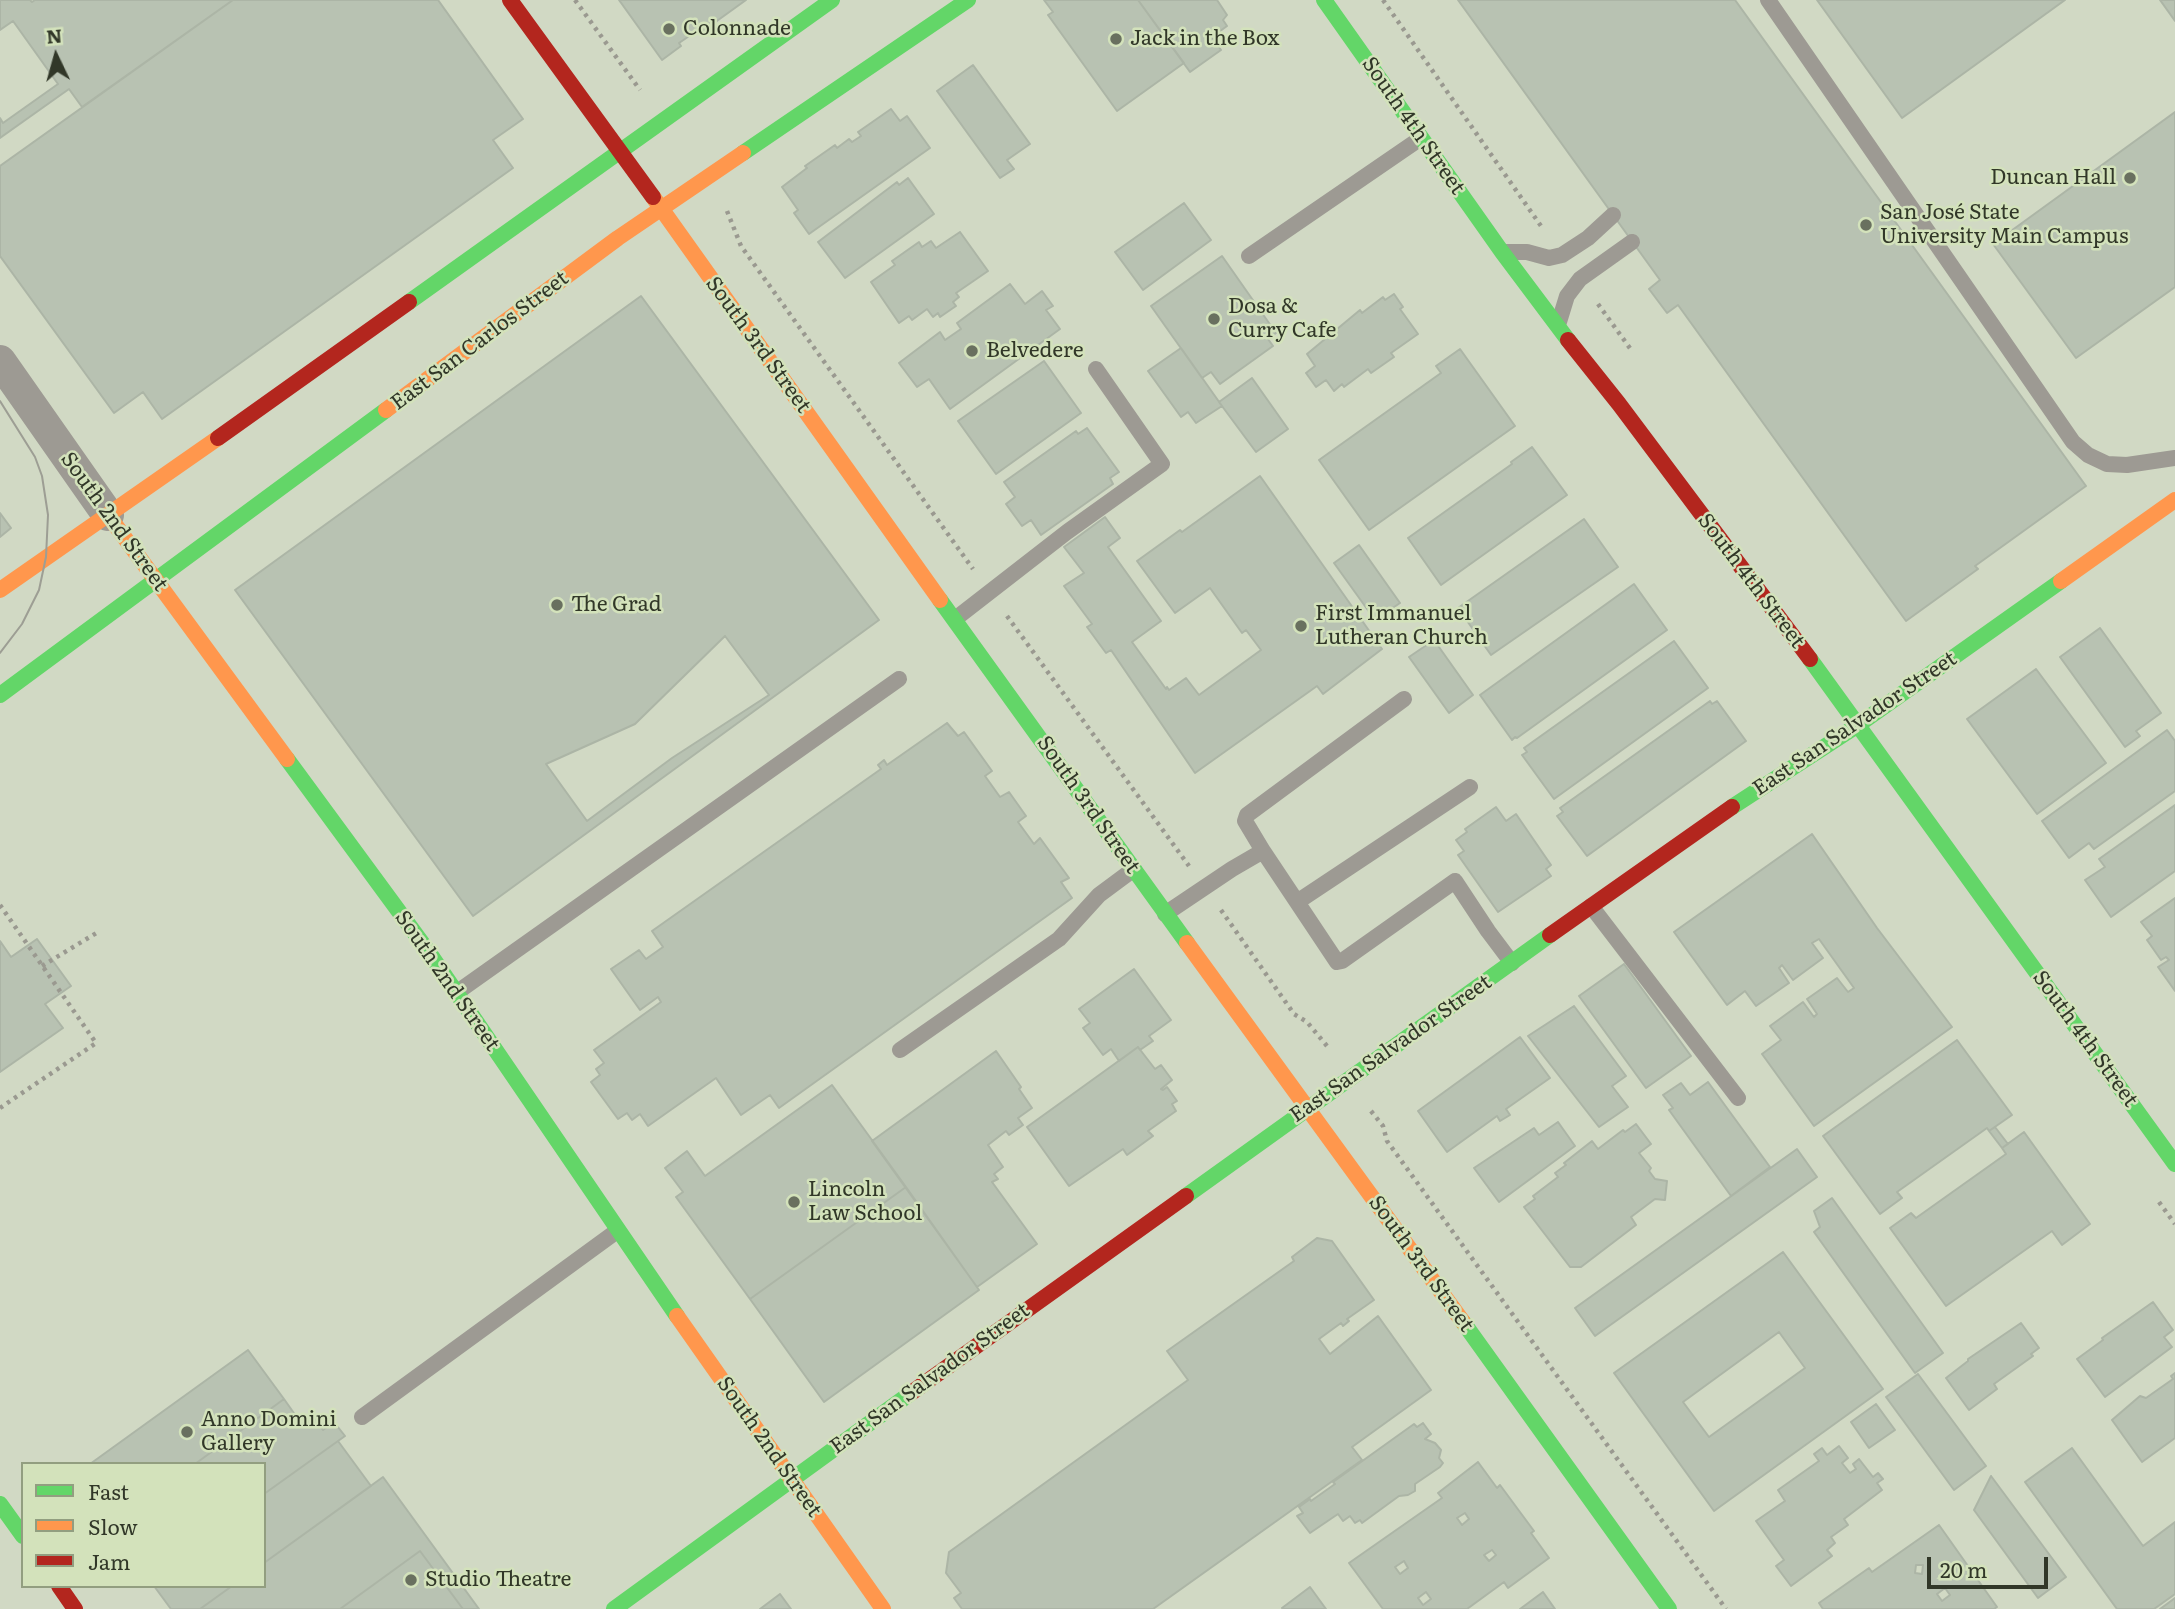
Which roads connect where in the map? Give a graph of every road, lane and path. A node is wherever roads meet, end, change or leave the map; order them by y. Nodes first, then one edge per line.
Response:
1 (510, 0) edge
2 (575, 0) edge
3 (832, 0) edge
4 (968, 0) edge
5 (1324, 0) edge
6 (1383, 0) edge
7 (1768, 0) edge
8 (633, 81) dead end
9 (1421, 138) junction
10 (622, 150) junction
11 (661, 209) junction
12 (730, 215) dead end
13 (1613, 215) dead end
14 (1632, 242) dead end
15 (1503, 252) junction
16 (1562, 255) junction
17 (1249, 257) dead end
18 (1580, 279) junction
19 (1558, 328) junction
20 (1637, 358) dead end
21 (0, 360) edge
22 (1096, 369) dead end
23 (2175, 458) edge
24 (2175, 500) edge
25 (108, 515) junction
26 (156, 580) junction
27 (0, 590) edge
28 (989, 592) junction
29 (955, 619) junction
30 (899, 679) dead end
31 (0, 695) edge
32 (1404, 699) dead end
33 (1858, 725) junction
34 (1469, 788) dead end
35 (1263, 851) junction
36 (1134, 869) junction
37 (1205, 888) junction
38 (1297, 902) junction
39 (0, 905) edge
40 (1591, 905) junction
41 (1165, 914) junction
42 (97, 932) dead end
43 (1512, 963) junction
44 (42, 966) junction
45 (456, 993) junction
46 (1328, 1048) dead end
47 (900, 1051) dead end
48 (1738, 1098) dead end
49 (0, 1108) edge
50 (1308, 1108) junction
51 (1382, 1126) dead end
52 (2175, 1164) edge
53 (617, 1231) junction
54 (362, 1417) dead end
55 (792, 1479) junction
56 (0, 1504) edge
57 (21, 1533) edge
58 (60, 1588) edge
59 (75, 1609) edge
60 (614, 1609) edge
61 (883, 1609) edge
62 (1669, 1609) edge
63 (1726, 1609) edge

1 - 10 street, South 3rd Street
2 - 8 path
3 - 10 street
4 - 11 street, East San Carlos Street
5 - 9 street, South 4th Street
6 - 16 path
7 - 23 lane
9 - 15 street, South 4th Street
9 - 17 lane
10 - 11 street, South 3rd Street
10 - 25 street
11 - 26 street, East San Carlos Street
11 - 29 street, South 3rd Street
12 - 28 path
13 - 16 lane
14 - 18 lane
15 - 16 lane
15 - 19 street, South 4th Street
18 - 19 lane
18 - 20 path
19 - 33 street, South 4th Street
21 - 25 street, South 2nd Street
22 - 28 lane
24 - 33 street, East San Salvador Street
25 - 26 street, South 2nd Street
25 - 27 street
26 - 31 street, East San Carlos Street
26 - 45 street, South 2nd Street
28 - 29 lane
28 - 37 path
29 - 36 street, South 3rd Street
30 - 45 lane
32 - 35 lane
33 - 40 street, East San Salvador Street
33 - 52 street, South 4th Street
34 - 38 lane
35 - 37 lane
35 - 38 lane
36 - 41 street, South 3rd Street
36 - 47 lane
37 - 41 lane
37 - 46 path
38 - 43 lane
39 - 44 path
40 - 43 street, East San Salvador Street
40 - 48 lane
41 - 50 street, South 3rd Street
42 - 44 path
43 - 50 street, East San Salvador Street
44 - 49 path
45 - 53 street, South 2nd Street
50 - 55 street, East San Salvador Street
50 - 62 street, South 3rd Street
51 - 63 path
53 - 54 lane
53 - 55 street, South 2nd Street
55 - 60 street, East San Salvador Street
55 - 61 street, South 2nd Street
56 - 57 street
58 - 59 street

